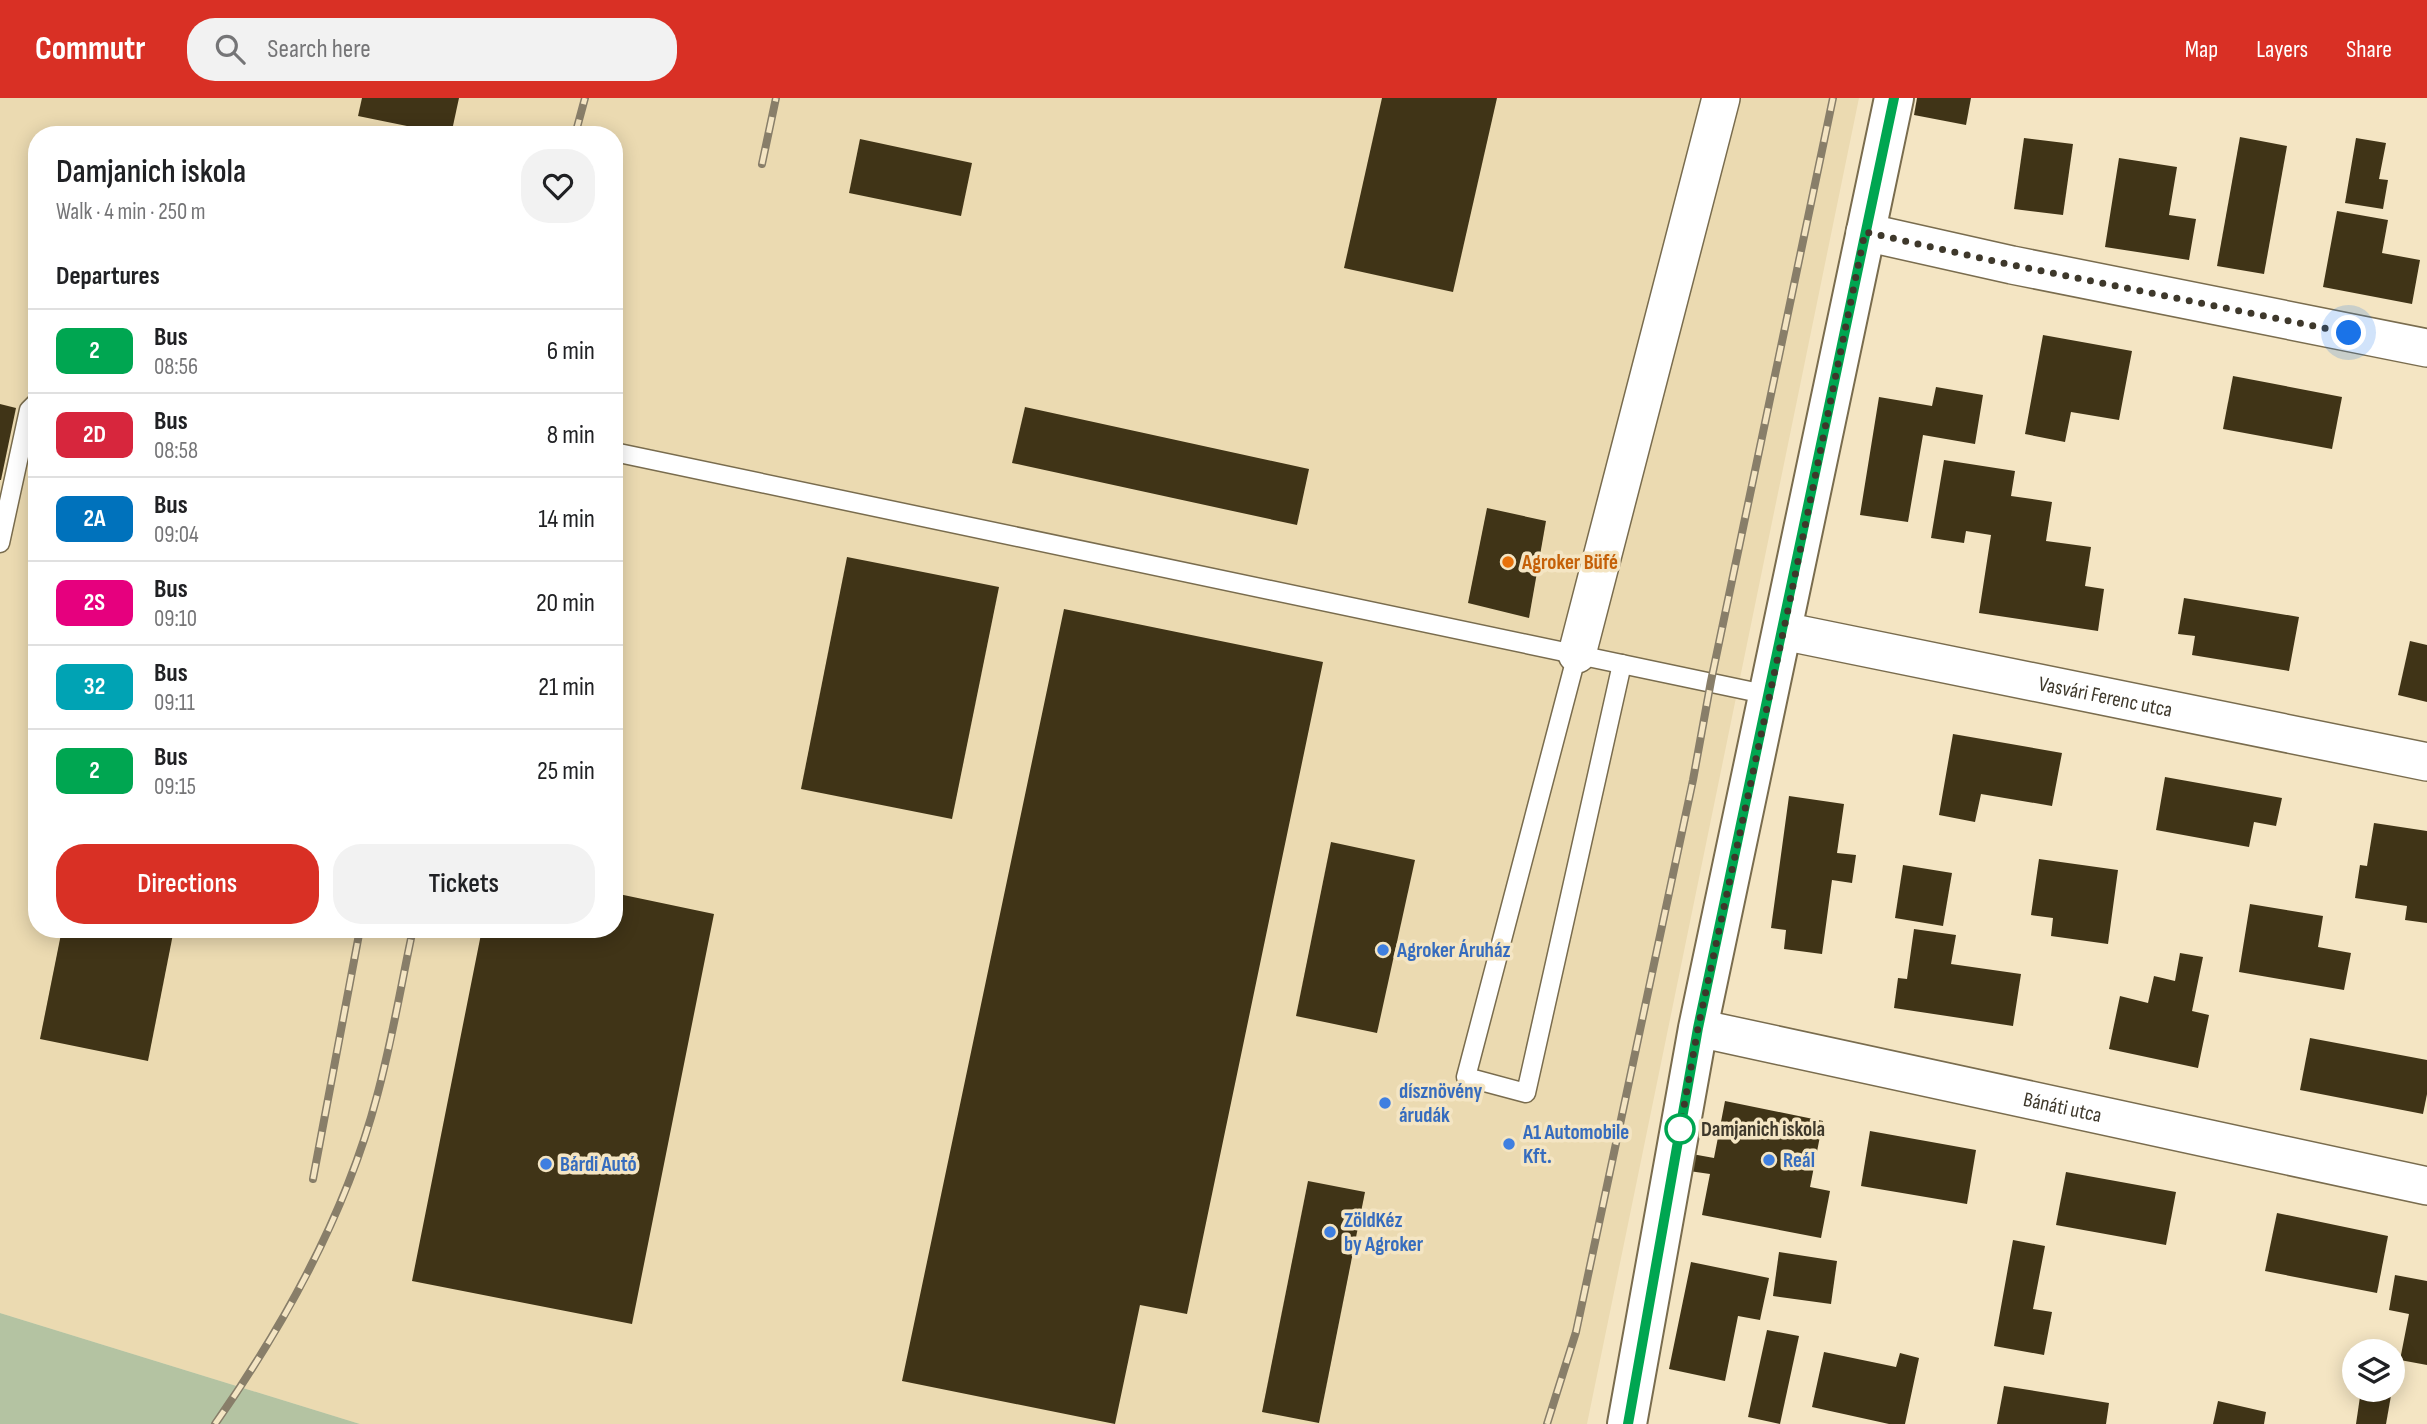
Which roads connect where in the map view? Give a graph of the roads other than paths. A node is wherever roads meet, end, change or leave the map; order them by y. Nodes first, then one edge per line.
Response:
1 (1721, 98) edge
2 (1894, 98) edge
3 (1865, 232) junction
4 (2427, 348) edge
5 (28, 415) edge
6 (623, 454) edge
7 (0, 543) edge
8 (1783, 631) junction
9 (1577, 654) junction
10 (1622, 664) junction
11 (1769, 695) junction
12 (2427, 762) edge
13 (1698, 1028) junction
14 (2427, 1186) edge
15 (1632, 1423) edge

1 - 9 street
2 - 3 main road
3 - 4 street
3 - 8 main road
5 - 7 lane
6 - 9 lane
8 - 11 main road
8 - 12 street, Vasvári Ferenc utca
9 - 10 lane
9 - 10 lane
10 - 11 lane
11 - 13 main road
13 - 14 street, Bánáti utca
13 - 15 main road

